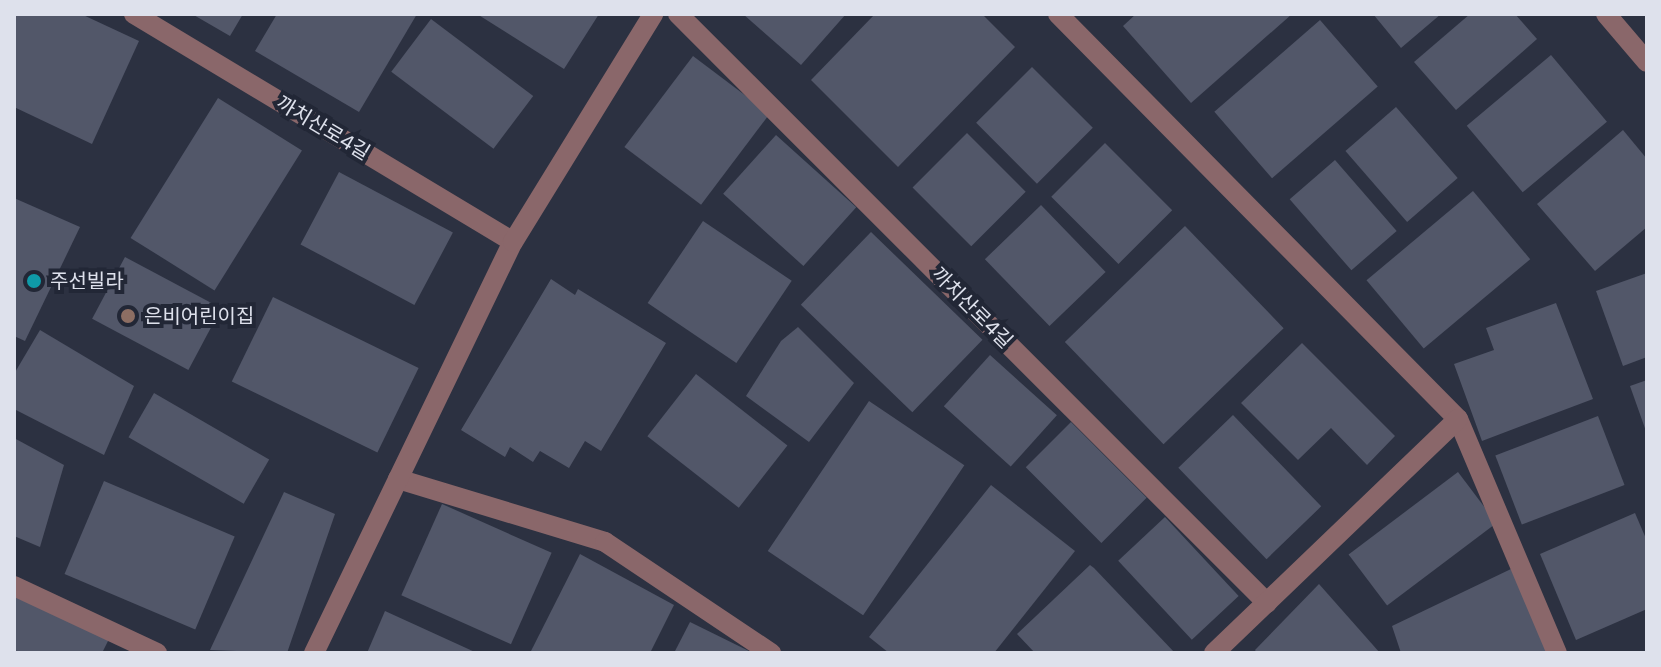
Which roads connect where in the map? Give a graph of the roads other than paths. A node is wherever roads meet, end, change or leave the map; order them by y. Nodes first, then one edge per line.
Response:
1 (134, 14) edge
2 (653, 14) edge
3 (678, 14) edge
4 (1058, 14) edge
5 (1606, 14) edge
6 (1647, 62) edge
7 (513, 242) junction
8 (1458, 419) junction
9 (398, 479) junction
10 (14, 586) edge
11 (1267, 603) junction
12 (157, 653) edge
13 (314, 653) edge
14 (771, 653) edge
15 (1214, 653) edge
16 (1557, 653) edge

1 - 7 street, 까치산로4길
2 - 7 street
3 - 11 street, 까치산로4길
4 - 8 street
5 - 6 street
7 - 9 street
8 - 11 street
8 - 16 street
9 - 13 street
9 - 14 street
10 - 12 street
11 - 15 street

